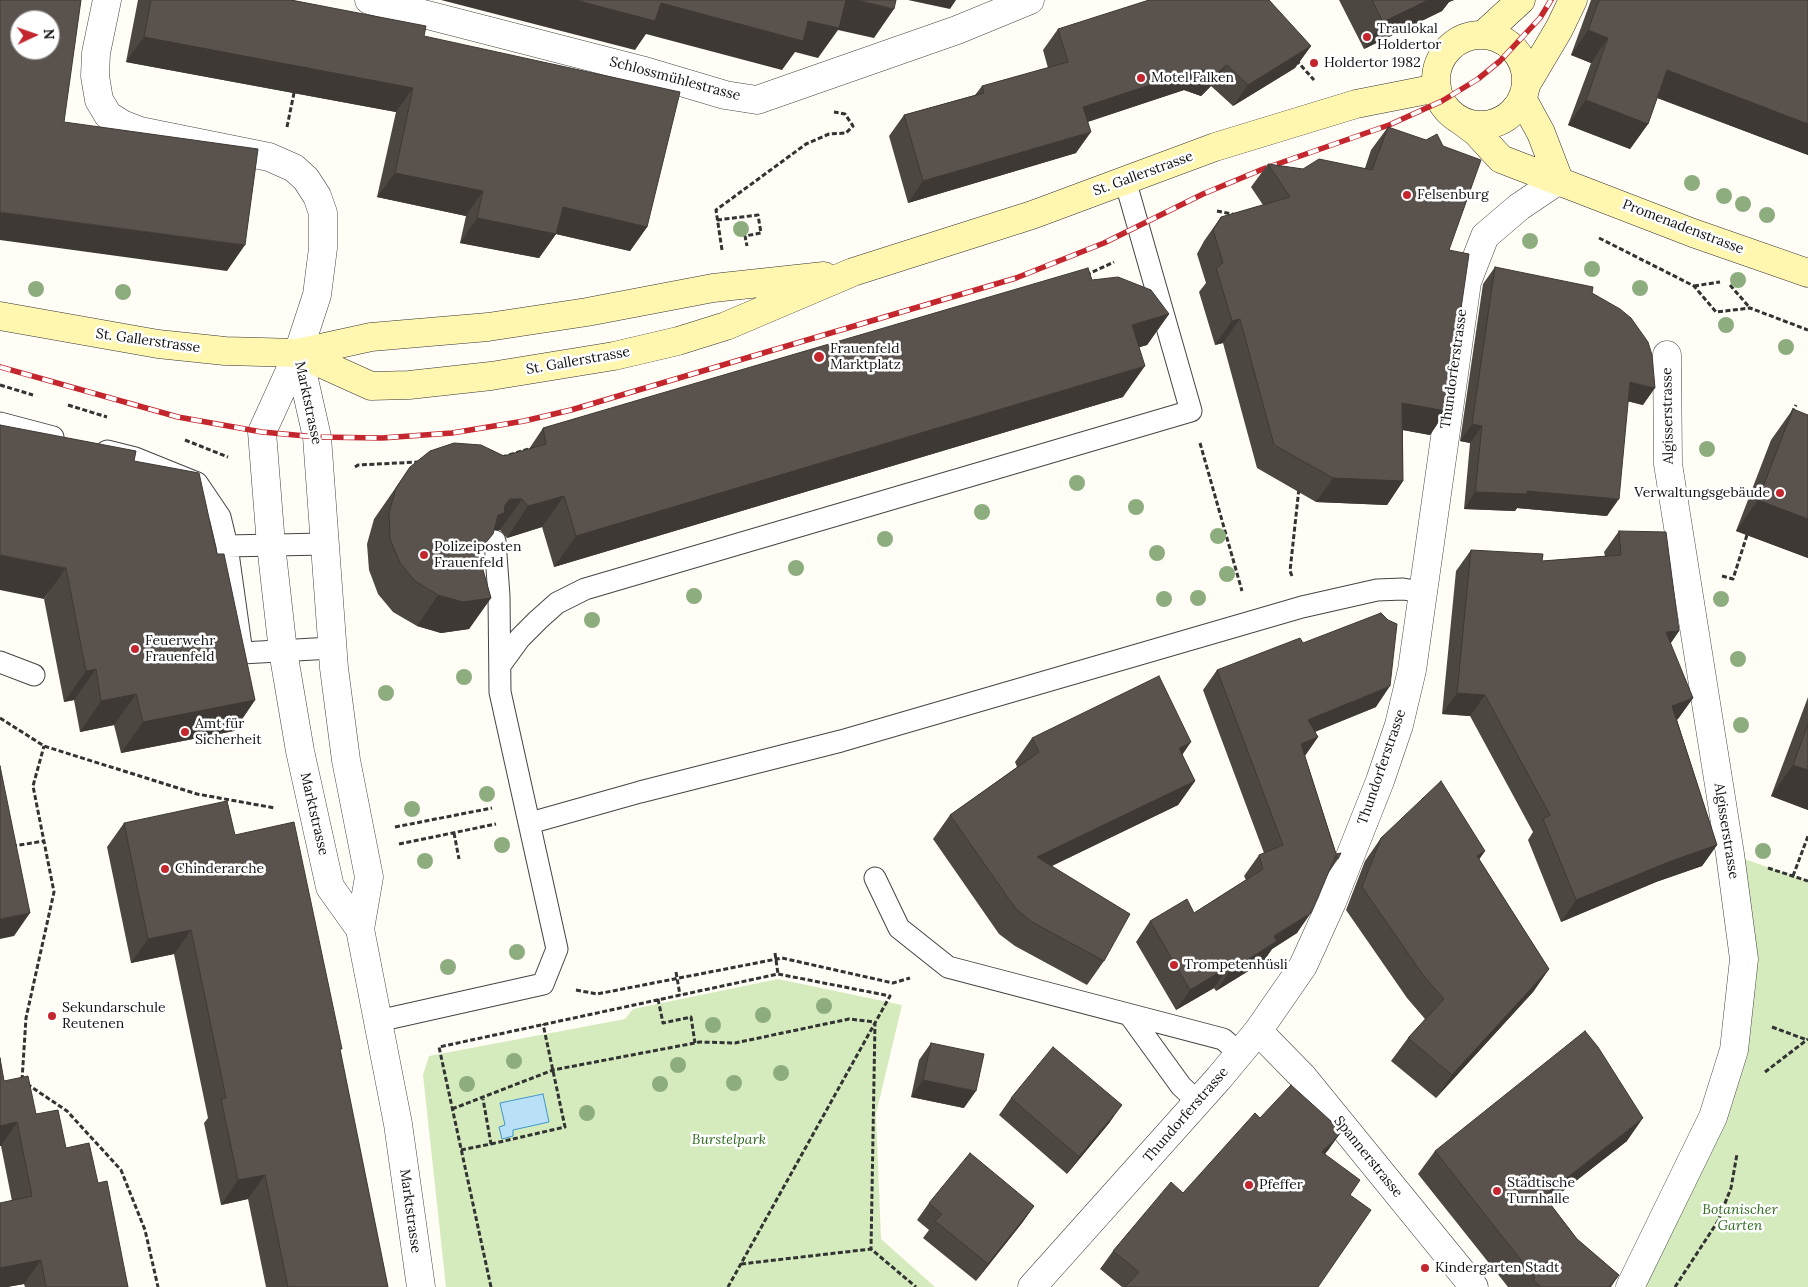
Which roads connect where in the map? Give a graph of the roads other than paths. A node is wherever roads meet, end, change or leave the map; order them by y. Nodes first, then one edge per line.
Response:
1 (107, 0) edge
2 (369, 0) edge
3 (1030, 0) edge
4 (1521, 0) edge
5 (1573, 0) edge
6 (1484, 34) junction
7 (1437, 88) junction
8 (1524, 91) junction
9 (1460, 120) junction
10 (1125, 180) junction
11 (1559, 180) junction
12 (852, 272) junction
13 (1808, 273) edge
14 (0, 316) edge
15 (298, 353) junction
16 (1667, 356) dead end
17 (0, 423) edge
18 (494, 541) edge
19 (324, 544) junction
20 (271, 545) junction
21 (227, 546) junction
22 (1422, 592) junction
23 (332, 648) junction
24 (283, 651) junction
25 (0, 662) edge
26 (501, 664) junction
27 (34, 675) dead end
28 (528, 814) junction
29 (875, 878) dead end
30 (360, 929) junction
31 (1131, 1017) junction
32 (378, 1021) junction
33 (1258, 1031) junction
34 (1238, 1053) junction
35 (1198, 1102) junction
36 (421, 1287) edge
37 (1032, 1287) edge
38 (1474, 1287) edge
39 (1630, 1287) edge

1 - 15 street
2 - 3 street, Schlossmühlestrasse
4 - 6 main road
5 - 8 main road
6 - 7 main road
6 - 8 main road
7 - 9 main road
7 - 10 main road, St. Gallerstrasse
8 - 9 main road
8 - 11 main road
9 - 11 main road, Promenadenstrasse
10 - 12 main road, St. Gallerstrasse
10 - 26 lane
11 - 13 main road, Promenadenstrasse
11 - 22 street, Thundorferstrasse
12 - 15 main road, St. Gallerstrasse
12 - 15 main road, St. Gallerstrasse
14 - 15 main road, St. Gallerstrasse
15 - 19 street, Marktstrasse
15 - 20 street, Marktstrasse
16 - 39 street, Algisserstrasse
17 - 21 lane
18 - 26 lane
19 - 20 lane
19 - 23 street, Marktstrasse
20 - 21 lane
20 - 24 street, Marktstrasse
21 - 24 lane
22 - 28 lane
22 - 33 street, Thundorferstrasse
23 - 24 lane
23 - 30 street, Marktstrasse
24 - 30 street, Marktstrasse
25 - 27 lane
26 - 28 lane
28 - 32 lane
29 - 31 lane
30 - 32 street, Marktstrasse
31 - 34 lane
31 - 35 lane
32 - 36 street, Marktstrasse
33 - 34 street, Thundorferstrasse
33 - 38 street, Spannerstrasse
34 - 35 street, Thundorferstrasse
35 - 37 street, Thundorferstrasse

